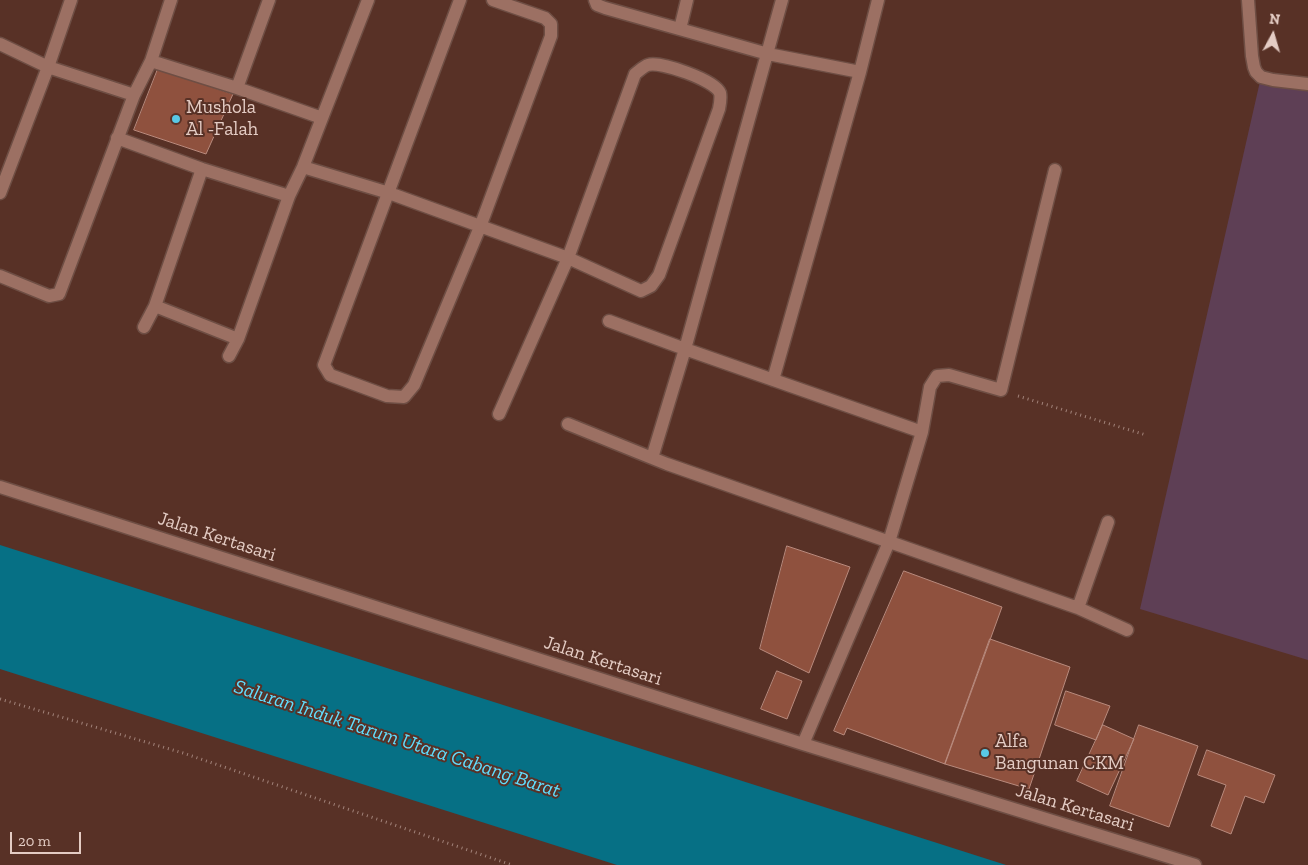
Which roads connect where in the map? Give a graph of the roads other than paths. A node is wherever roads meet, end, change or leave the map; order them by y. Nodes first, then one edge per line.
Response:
1 (72, 0) edge
2 (171, 0) edge
3 (269, 0) edge
4 (368, 0) edge
5 (460, 0) edge
6 (493, 0) edge
7 (595, 0) edge
8 (687, 0) edge
9 (782, 0) edge
10 (878, 0) edge
11 (1248, 0) edge
12 (680, 29) junction
13 (0, 44) edge
14 (768, 54) junction
15 (151, 61) junction
16 (48, 67) junction
17 (860, 72) junction
18 (1308, 84) edge
19 (237, 88) junction
20 (134, 96) junction
21 (322, 118) junction
22 (117, 138) junction
23 (303, 167) junction
24 (202, 169) junction
25 (1055, 170) dead end
26 (389, 192) junction
27 (0, 194) edge
28 (289, 196) junction
29 (480, 227) junction
30 (568, 258) junction
31 (0, 276) edge
32 (154, 306) junction
33 (609, 321) dead end
34 (144, 327) dead end
35 (238, 339) junction
36 (685, 349) junction
37 (229, 356) dead end
38 (773, 380) junction
39 (499, 414) dead end
40 (568, 424) dead end
41 (922, 432) junction
42 (652, 458) junction
43 (0, 487) edge
44 (1108, 522) dead end
45 (889, 542) junction
46 (1078, 608) junction
47 (1127, 630) dead end
48 (803, 744) junction
49 (1195, 865) edge

1 - 16 street
2 - 15 street
3 - 19 street
4 - 21 street
5 - 26 street
6 - 29 street
7 - 12 street
8 - 12 street
9 - 14 street
10 - 17 street
11 - 18 street
12 - 14 street
13 - 16 street
14 - 17 street
14 - 36 street
15 - 19 street
15 - 20 street
16 - 20 street
16 - 27 street
17 - 38 street
19 - 21 street
20 - 22 street
21 - 23 street
22 - 24 street
22 - 31 street
23 - 26 street
23 - 28 street
24 - 28 street
24 - 32 street
25 - 41 street
26 - 29 street
26 - 29 street
28 - 35 street
29 - 30 street
30 - 30 street
30 - 39 street
32 - 34 street
32 - 35 street
33 - 36 street
35 - 37 street
36 - 38 street
36 - 42 street
38 - 41 street
40 - 42 street
41 - 45 street
42 - 45 street
43 - 48 street, Jalan Kertasari
44 - 46 street
45 - 46 street
45 - 48 street
46 - 47 street
48 - 49 street, Jalan Kertasari

